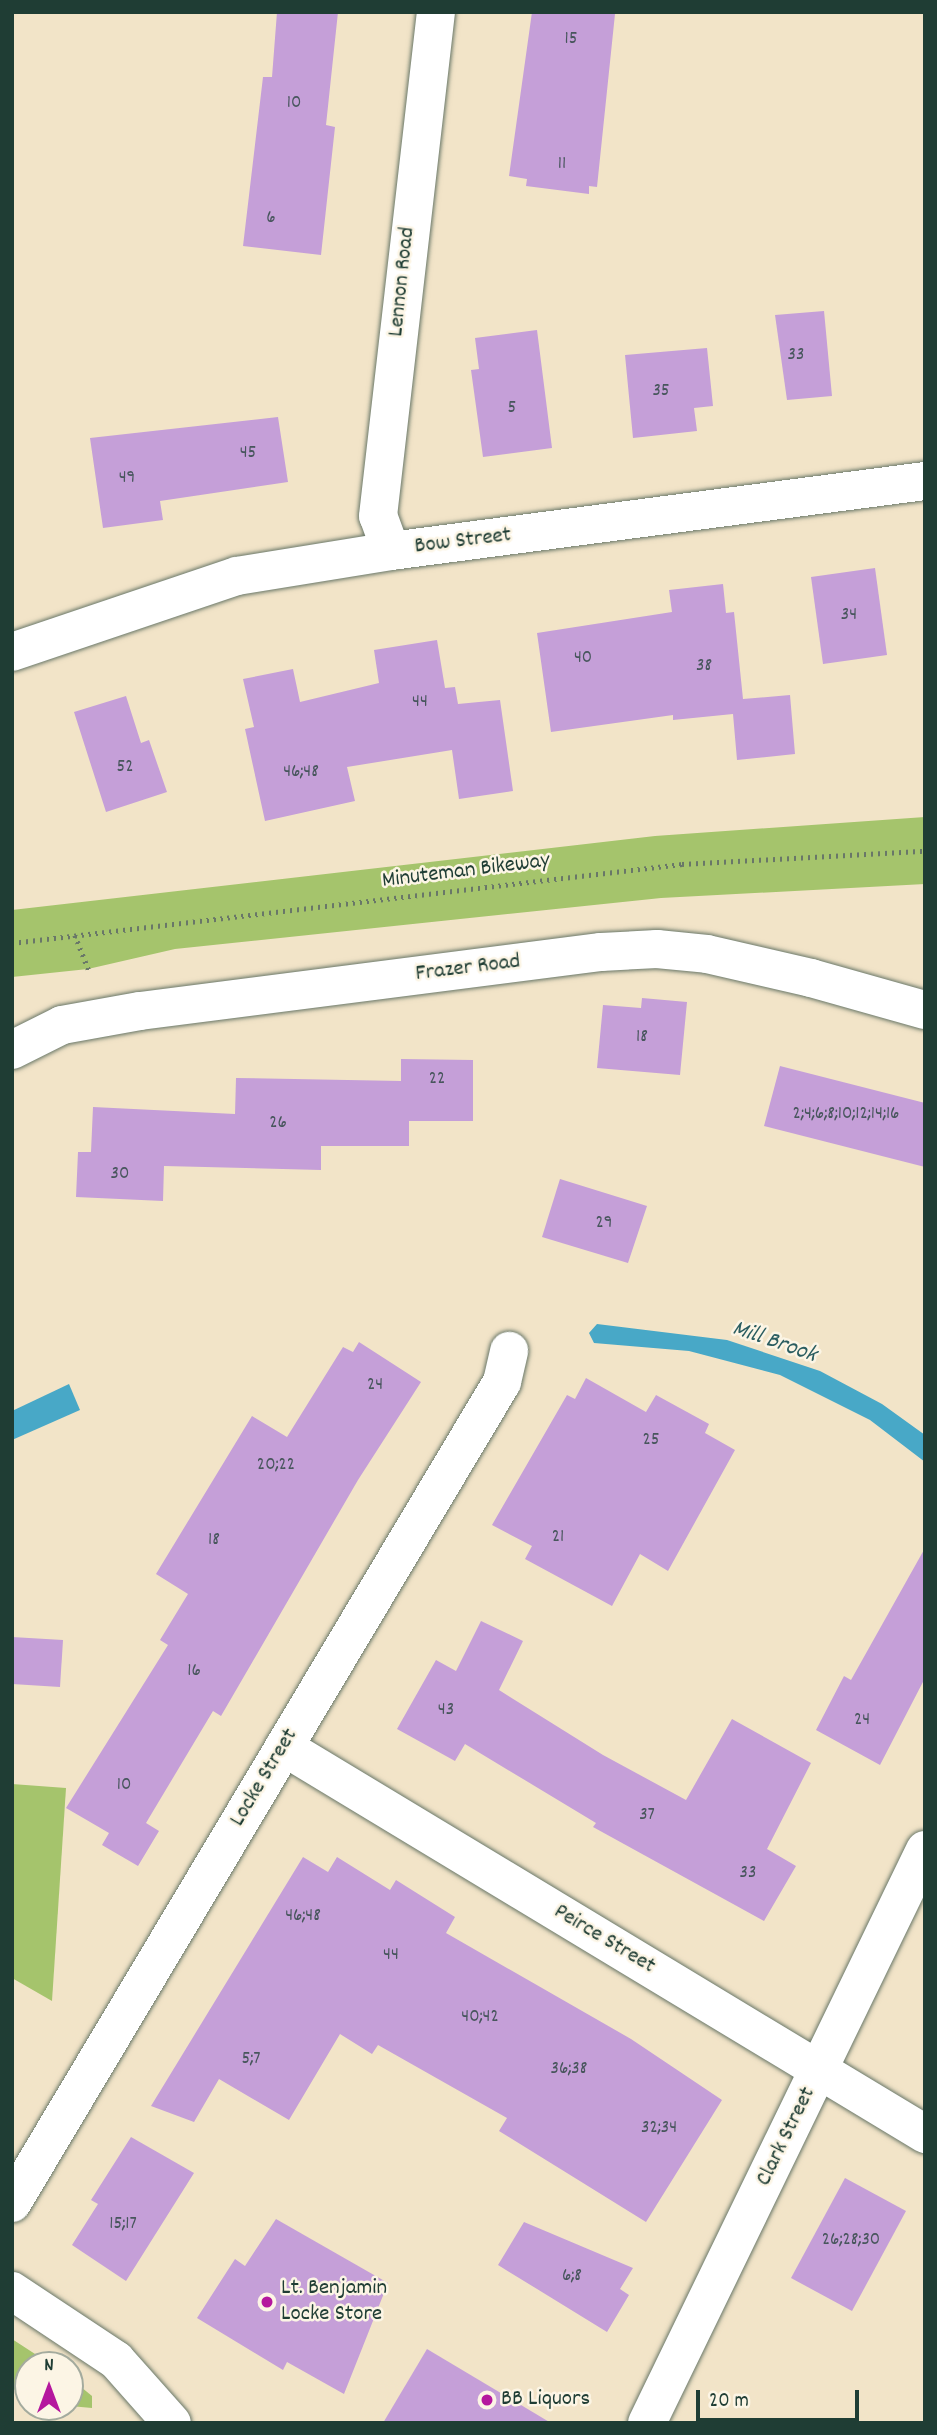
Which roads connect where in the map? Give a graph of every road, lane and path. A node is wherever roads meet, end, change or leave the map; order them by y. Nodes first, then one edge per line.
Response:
1 (436, 12) edge
2 (925, 481) edge
3 (391, 551) junction
4 (12, 652) edge
5 (925, 852) edge
6 (12, 943) edge
7 (925, 1010) edge
8 (12, 1050) edge
9 (509, 1350) dead end
10 (284, 1747) junction
11 (925, 1850) edge
12 (820, 2071) junction
13 (925, 2134) edge
14 (12, 2203) edge
15 (12, 2291) edge
16 (172, 2423) edge
17 (647, 2423) edge

1 - 3 street, Lennon Road
2 - 3 street, Bow Street
3 - 4 street, Bow Street
5 - 6 path, Minuteman Bikeway
7 - 8 street, Frazer Road
9 - 10 street, Locke Street
10 - 12 street, Peirce Street
10 - 14 street, Locke Street
11 - 12 street, Clark Street
12 - 13 street, Peirce Street
12 - 17 street, Clark Street
15 - 16 street

